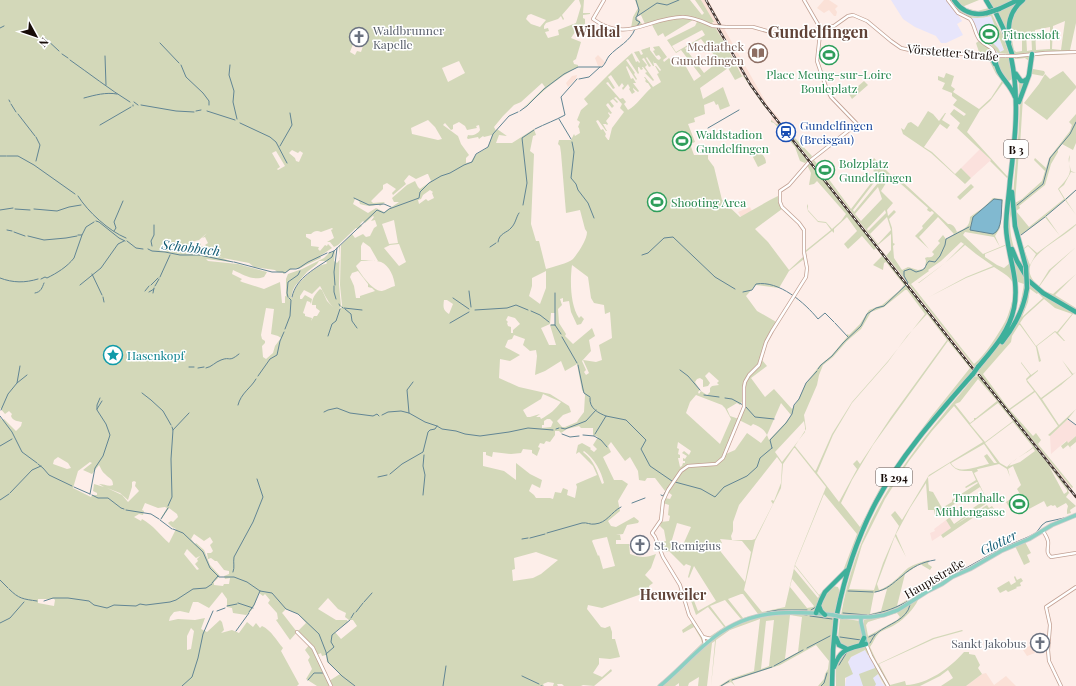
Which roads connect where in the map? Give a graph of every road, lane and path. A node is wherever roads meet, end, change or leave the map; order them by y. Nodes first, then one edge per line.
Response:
1 (604, 0) edge
2 (804, 0) edge
3 (948, 0) edge
4 (954, 0) edge
5 (987, 0) edge
6 (1018, 0) edge
7 (1023, 0) edge
8 (995, 10) junction
9 (820, 28) junction
10 (1009, 43) junction
11 (1076, 52) edge
12 (1011, 56) junction
13 (1029, 56) junction
14 (994, 57) junction
15 (1015, 74) junction
16 (1027, 79) junction
17 (1004, 80) junction
18 (1018, 102) junction
19 (1012, 192) junction
20 (1010, 250) junction
21 (1027, 278) junction
22 (1076, 312) edge
23 (979, 368) junction
24 (974, 374) junction
25 (1076, 515) edge
26 (1043, 531) junction
27 (1076, 553) edge
28 (848, 568) junction
29 (830, 586) junction
30 (1076, 587) edge
31 (842, 593) junction
32 (817, 611) junction
33 (825, 614) joint
34 (838, 616) junction
35 (864, 620) junction
36 (297, 632) dead end
37 (704, 638) junction
38 (836, 638) junction
39 (711, 639) junction
40 (706, 643) junction
41 (863, 643) junction
42 (847, 649) junction
43 (834, 667) junction
44 (886, 685) edge
45 (331, 686) edge
46 (660, 686) edge
47 (833, 686) edge
48 (1061, 686) edge

1 - 9 street, bridge
2 - 9 street
3 - 14 street
4 - 8 highway, bridge
5 - 8 highway, B 3
6 - 8 highway
7 - 10 highway
8 - 10 highway, B 3
8 - 12 highway, B 3
9 - 14 street, Vörstetter Straße
9 - 37 street
10 - 12 highway, B 3
11 - 13 street, Vörstetter Straße
12 - 13 street, Vörstetter Straße
12 - 14 street, Vörstetter Straße
12 - 15 highway, B 3
13 - 16 highway
14 - 17 highway
15 - 16 highway
15 - 17 highway
15 - 18 highway, B 3
16 - 18 highway
17 - 18 highway
18 - 19 highway, B 3
18 - 20 highway, B 3
19 - 21 highway, B 3
19 - 23 highway, B 294, bridge
20 - 21 highway, B 3
20 - 23 highway, B 294
21 - 22 highway, B 3
23 - 24 highway, B 294, bridge
24 - 28 highway, B 294
24 - 34 highway, B 294
25 - 26 main road, Hauptstraße
26 - 27 street
26 - 35 main road, Hauptstraße
28 - 29 highway
28 - 31 highway, B 294
29 - 31 highway
29 - 32 highway
30 - 48 street
31 - 34 highway, B 294
32 - 33 highway
32 - 39 main road
33 - 34 main road, Hauptstraße
34 - 35 main road, Hauptstraße
34 - 38 highway, B 294
34 - 47 highway, B 294
35 - 41 main road
36 - 45 street
37 - 39 street
37 - 40 street
38 - 42 highway
38 - 43 highway, B 294
39 - 40 main road
40 - 46 main road
41 - 42 highway
41 - 44 street
42 - 43 highway
43 - 47 highway, B 294

